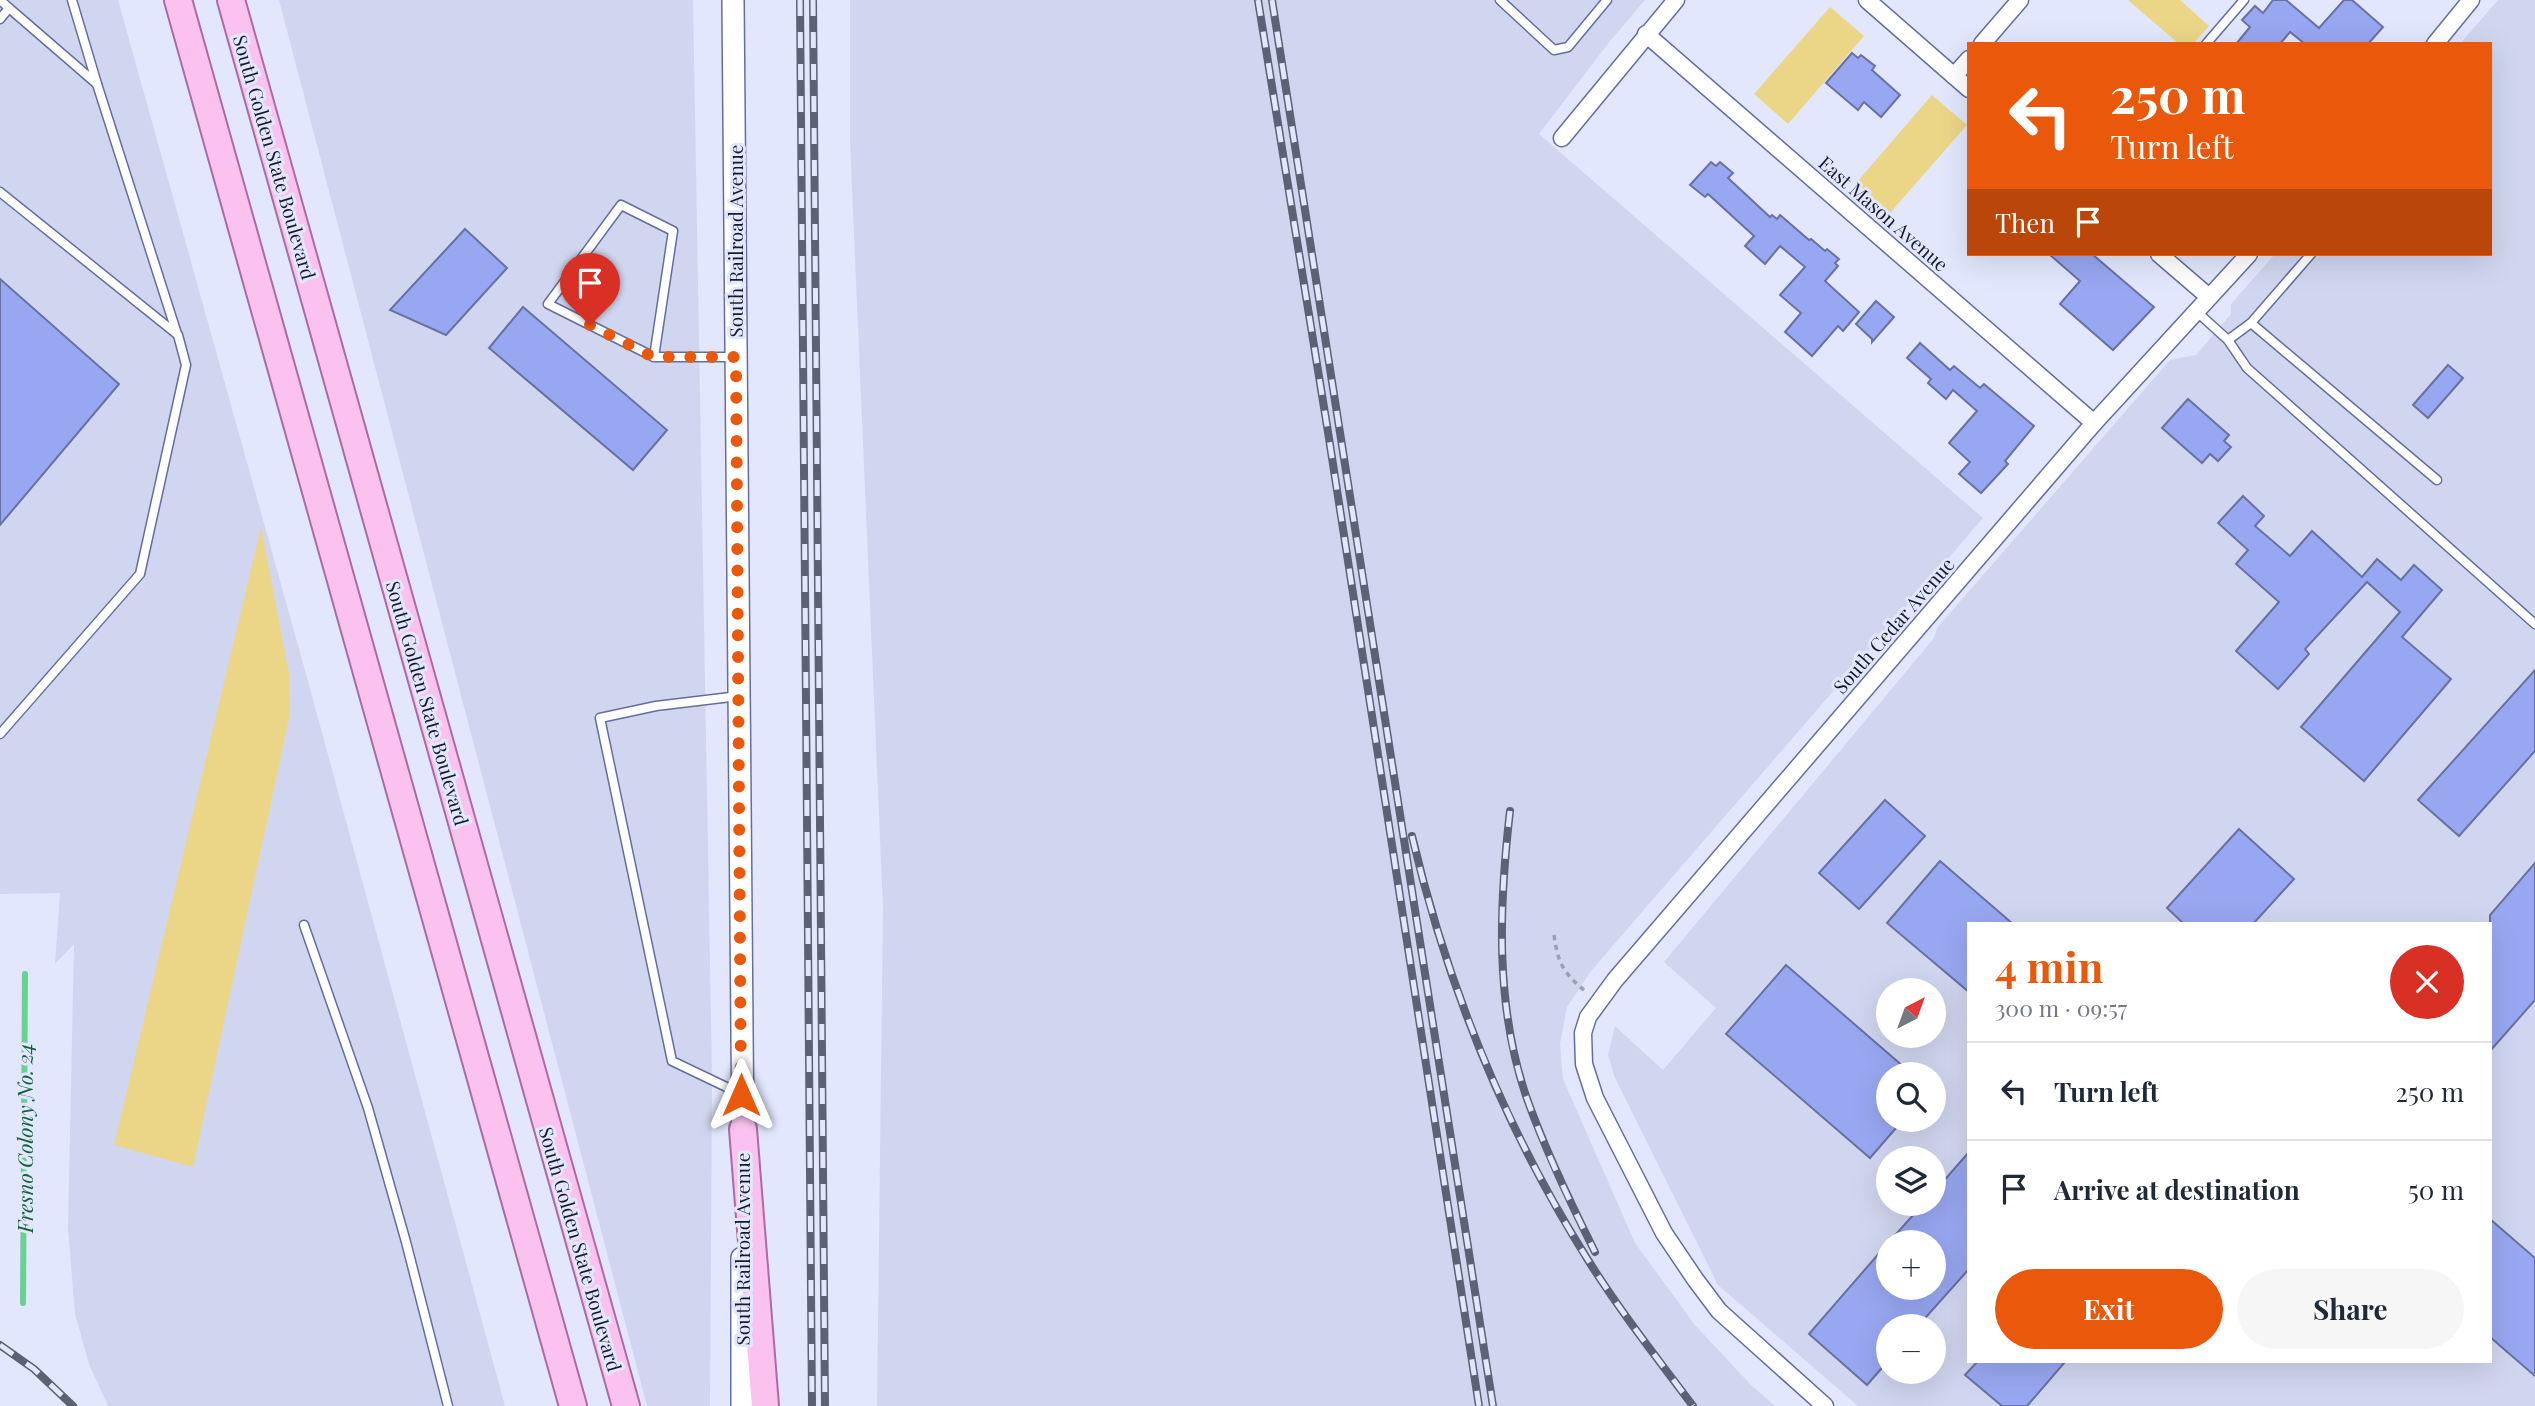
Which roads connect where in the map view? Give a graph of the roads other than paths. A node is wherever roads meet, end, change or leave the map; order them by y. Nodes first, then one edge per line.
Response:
1 (0, 0) edge
2 (72, 0) edge
3 (178, 0) edge
4 (231, 0) edge
5 (733, 0) edge
6 (1500, 0) edge
7 (1606, 0) edge
8 (1676, 0) edge
9 (1867, 0) edge
10 (2020, 0) edge
11 (2244, 0) edge
12 (2471, 0) edge
13 (9, 8) junction
14 (0, 19) edge
15 (1646, 34) junction
16 (1984, 42) edge
17 (2208, 42) edge
18 (2437, 42) edge
19 (1967, 61) edge
20 (1954, 76) junction
21 (97, 84) junction
22 (1967, 87) edge
23 (1562, 138) dead end
24 (0, 191) edge
25 (2161, 256) edge
26 (2247, 256) edge
27 (2309, 256) edge
28 (2208, 297) junction
29 (2196, 311) junction
30 (2251, 323) junction
31 (178, 335) junction
32 (2228, 340) junction
33 (653, 357) junction
34 (736, 357) junction
35 (2094, 423) junction
36 (2437, 480) dead end
37 (2535, 624) edge
38 (738, 696) junction
39 (0, 734) edge
40 (304, 925) dead end
41 (741, 1095) junction
42 (743, 1129) junction
43 (448, 1406) edge
44 (573, 1406) edge
45 (626, 1406) edge
46 (742, 1406) edge
47 (765, 1406) edge
48 (1825, 1406) edge

1 - 13 lane
2 - 21 lane
3 - 44 main road
4 - 45 main road, South Golden State Boulevard
5 - 34 street, South Railroad Avenue
6 - 7 lane
8 - 15 street
9 - 20 street
10 - 16 street
11 - 17 lane
12 - 18 street
13 - 14 lane
13 - 21 lane
15 - 23 street
15 - 35 street, East Mason Avenue
19 - 20 street
20 - 22 street
21 - 31 lane
24 - 31 lane
25 - 28 street
26 - 28 street, South Cedar Avenue
27 - 30 lane
28 - 29 street, South Cedar Avenue
29 - 32 lane
29 - 35 street, South Cedar Avenue
30 - 32 lane
30 - 36 lane
31 - 39 lane
32 - 37 lane
33 - 33 lane
33 - 34 lane
34 - 38 street, South Railroad Avenue
35 - 48 street, South Cedar Avenue
38 - 41 street, South Railroad Avenue
38 - 41 lane
40 - 43 lane
41 - 42 street, South Railroad Avenue
42 - 46 street, South Railroad Avenue
42 - 47 main road

